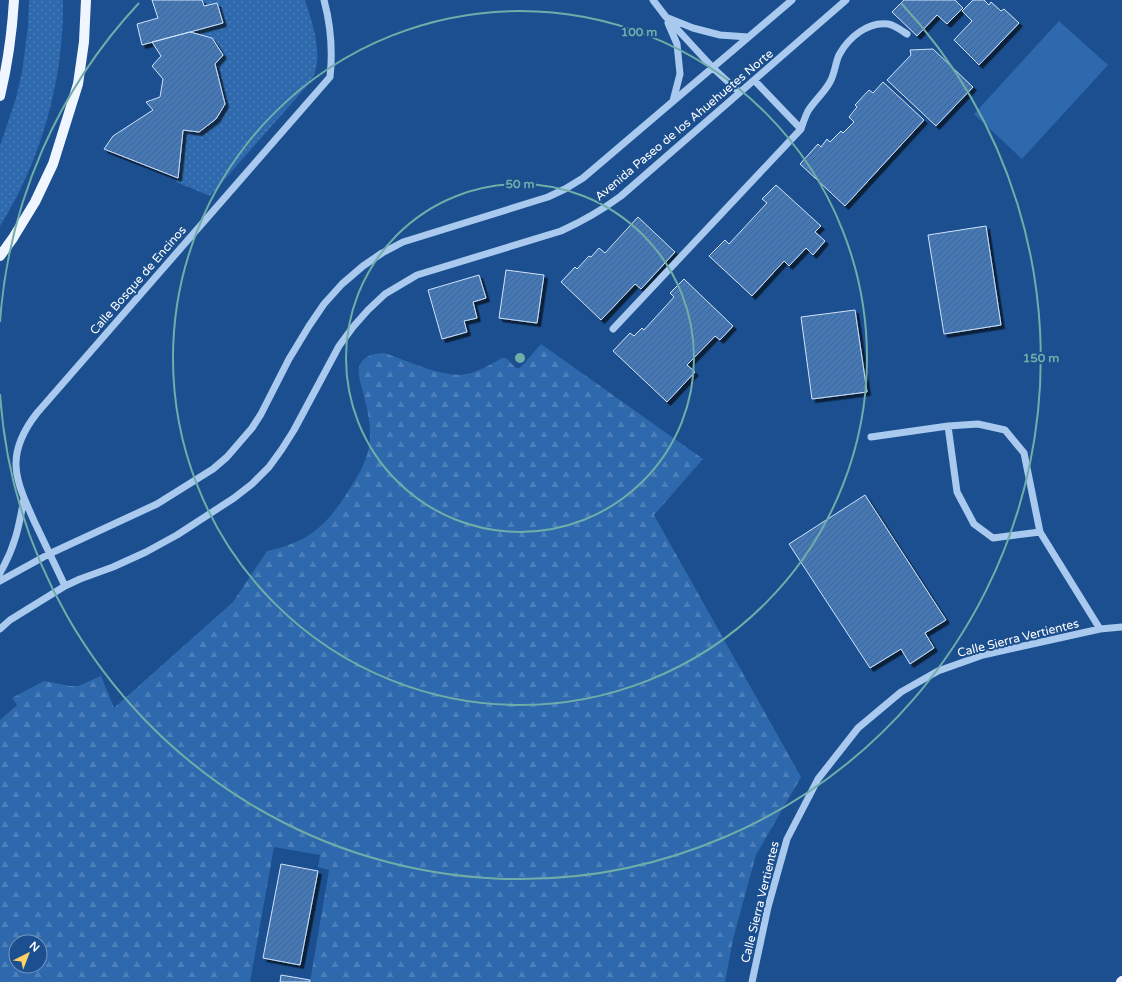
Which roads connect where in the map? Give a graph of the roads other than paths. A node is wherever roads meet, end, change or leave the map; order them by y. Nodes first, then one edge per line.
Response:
1 (14, 0) edge
2 (86, 0) edge
3 (324, 0) edge
4 (653, 0) edge
5 (792, 0) edge
6 (846, 0) edge
7 (666, 17) junction
8 (907, 34) dead end
9 (748, 37) junction
10 (713, 68) junction
11 (754, 80) junction
12 (739, 92) junction
13 (0, 96) edge
14 (673, 101) junction
15 (801, 129) junction
16 (0, 256) edge
17 (613, 329) dead end
18 (948, 426) junction
19 (871, 437) dead end
20 (24, 498) junction
21 (1040, 532) junction
22 (49, 554) junction
23 (0, 573) edge
24 (0, 581) edge
25 (65, 586) junction
26 (1122, 627) edge
27 (0, 629) edge
28 (1100, 629) junction
29 (752, 982) edge

1 - 13 main road
2 - 16 main road
3 - 20 street, Calle Bosque de Encinos
4 - 7 street
5 - 9 street, Avenida Paseo de los Ahuehuetes Norte
6 - 11 street, Avenida Paseo de los Ahuehuetes Norte
7 - 9 street
7 - 10 street
7 - 14 street
8 - 15 street
9 - 10 street, Avenida Paseo de los Ahuehuetes Norte
10 - 12 street
10 - 14 street, Avenida Paseo de los Ahuehuetes Norte
11 - 12 street, Avenida Paseo de los Ahuehuetes Norte
11 - 15 street
12 - 25 street, Avenida Paseo de los Ahuehuetes Norte
14 - 22 street, Avenida Paseo de los Ahuehuetes Norte
15 - 17 street
18 - 19 street
18 - 21 street
18 - 21 street
20 - 22 street, Calle Bosque de Encinos
20 - 23 street
21 - 28 street
22 - 24 street, Avenida Paseo de los Ahuehuetes Norte
22 - 25 street, Calle Bosque de Encinos
25 - 27 street, Avenida Paseo de los Ahuehuetes Norte
26 - 28 street, Calle Sierra Vertientes
28 - 29 street, Calle Sierra Vertientes

